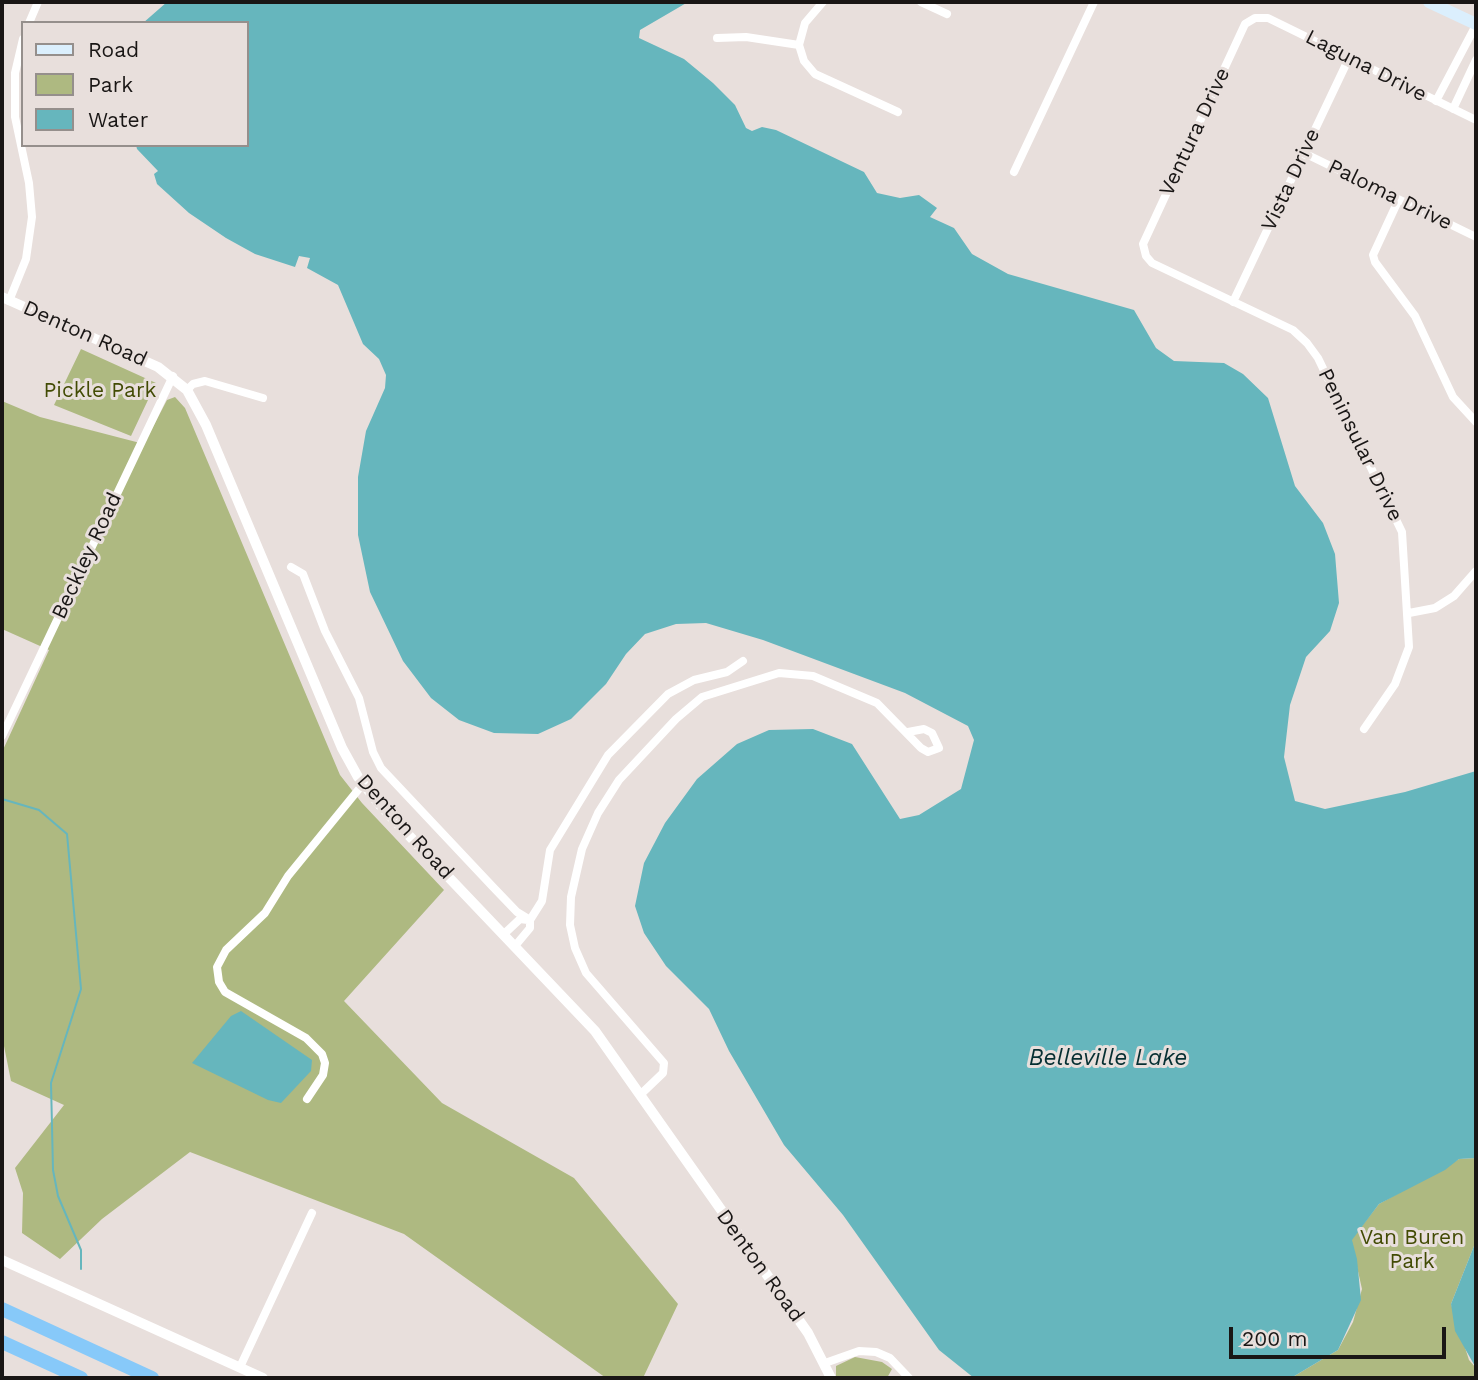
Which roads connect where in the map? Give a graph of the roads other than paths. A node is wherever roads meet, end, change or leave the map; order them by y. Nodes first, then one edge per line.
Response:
1 (38, 2) edge
2 (823, 2) edge
3 (921, 2) edge
4 (1094, 2) edge
5 (1429, 2) edge
6 (947, 14) dead end
7 (1255, 18) joint
8 (30, 21) edge
9 (1476, 24) edge
10 (717, 38) dead end
11 (799, 45) junction
12 (21, 51) edge
13 (1349, 58) junction
14 (1476, 60) edge
15 (1436, 101) junction
16 (1453, 109) junction
17 (898, 112) dead end
18 (1476, 120) edge
19 (1304, 153) junction
20 (1014, 172) dead end
21 (1398, 201) junction
22 (1476, 237) edge
23 (1143, 250) joint
24 (5, 299) edge
25 (1233, 302) junction
26 (173, 376) junction
27 (187, 390) junction
28 (263, 398) dead end
29 (1476, 422) edge
30 (291, 567) dead end
31 (1476, 571) edge
32 (1409, 613) junction
33 (743, 661) dead end
34 (1364, 729) dead end
35 (908, 732) dead end
36 (2, 736) edge
37 (363, 784) junction
38 (530, 920) junction
39 (504, 934) junction
40 (515, 946) junction
41 (640, 1095) junction
42 (307, 1099) dead end
43 (312, 1213) dead end
44 (2, 1260) edge
45 (2, 1309) edge
46 (2, 1342) edge
47 (2, 1351) edge
48 (825, 1363) junction
49 (240, 1367) junction
50 (55, 1376) edge
51 (81, 1378) edge
52 (152, 1378) edge
53 (263, 1378) edge
54 (831, 1378) edge
55 (909, 1378) edge

1 - 8 street
2 - 11 street
3 - 6 street
4 - 20 street
5 - 9 main road
7 - 13 street, Laguna Drive
7 - 23 street, Ventura Drive
9 - 15 street
10 - 11 street
11 - 17 street
12 - 24 street
13 - 15 street, Laguna Drive
13 - 19 street, Vista Drive
14 - 16 street
15 - 16 street, Laguna Drive
16 - 18 street, Laguna Drive
19 - 21 street, Paloma Drive
19 - 25 street, Vista Drive
21 - 22 street, Paloma Drive
21 - 29 street
23 - 25 street, Peninsular Drive
24 - 26 street, Denton Road
25 - 32 street, Peninsular Drive
26 - 27 street, Denton Road
26 - 36 street, Beckley Road
27 - 28 street
27 - 37 street, Denton Road
30 - 38 street
31 - 32 street
32 - 34 street, Peninsular Drive
33 - 38 street
35 - 41 street
37 - 39 street, Denton Road
37 - 42 street
38 - 39 street
38 - 40 street
39 - 40 street, Denton Road
40 - 41 street, Denton Road
41 - 48 street, Denton Road
43 - 49 street
44 - 49 street
45 - 52 highway
46 - 51 highway
47 - 50 highway
48 - 54 street, Denton Road
48 - 55 street
49 - 53 street

